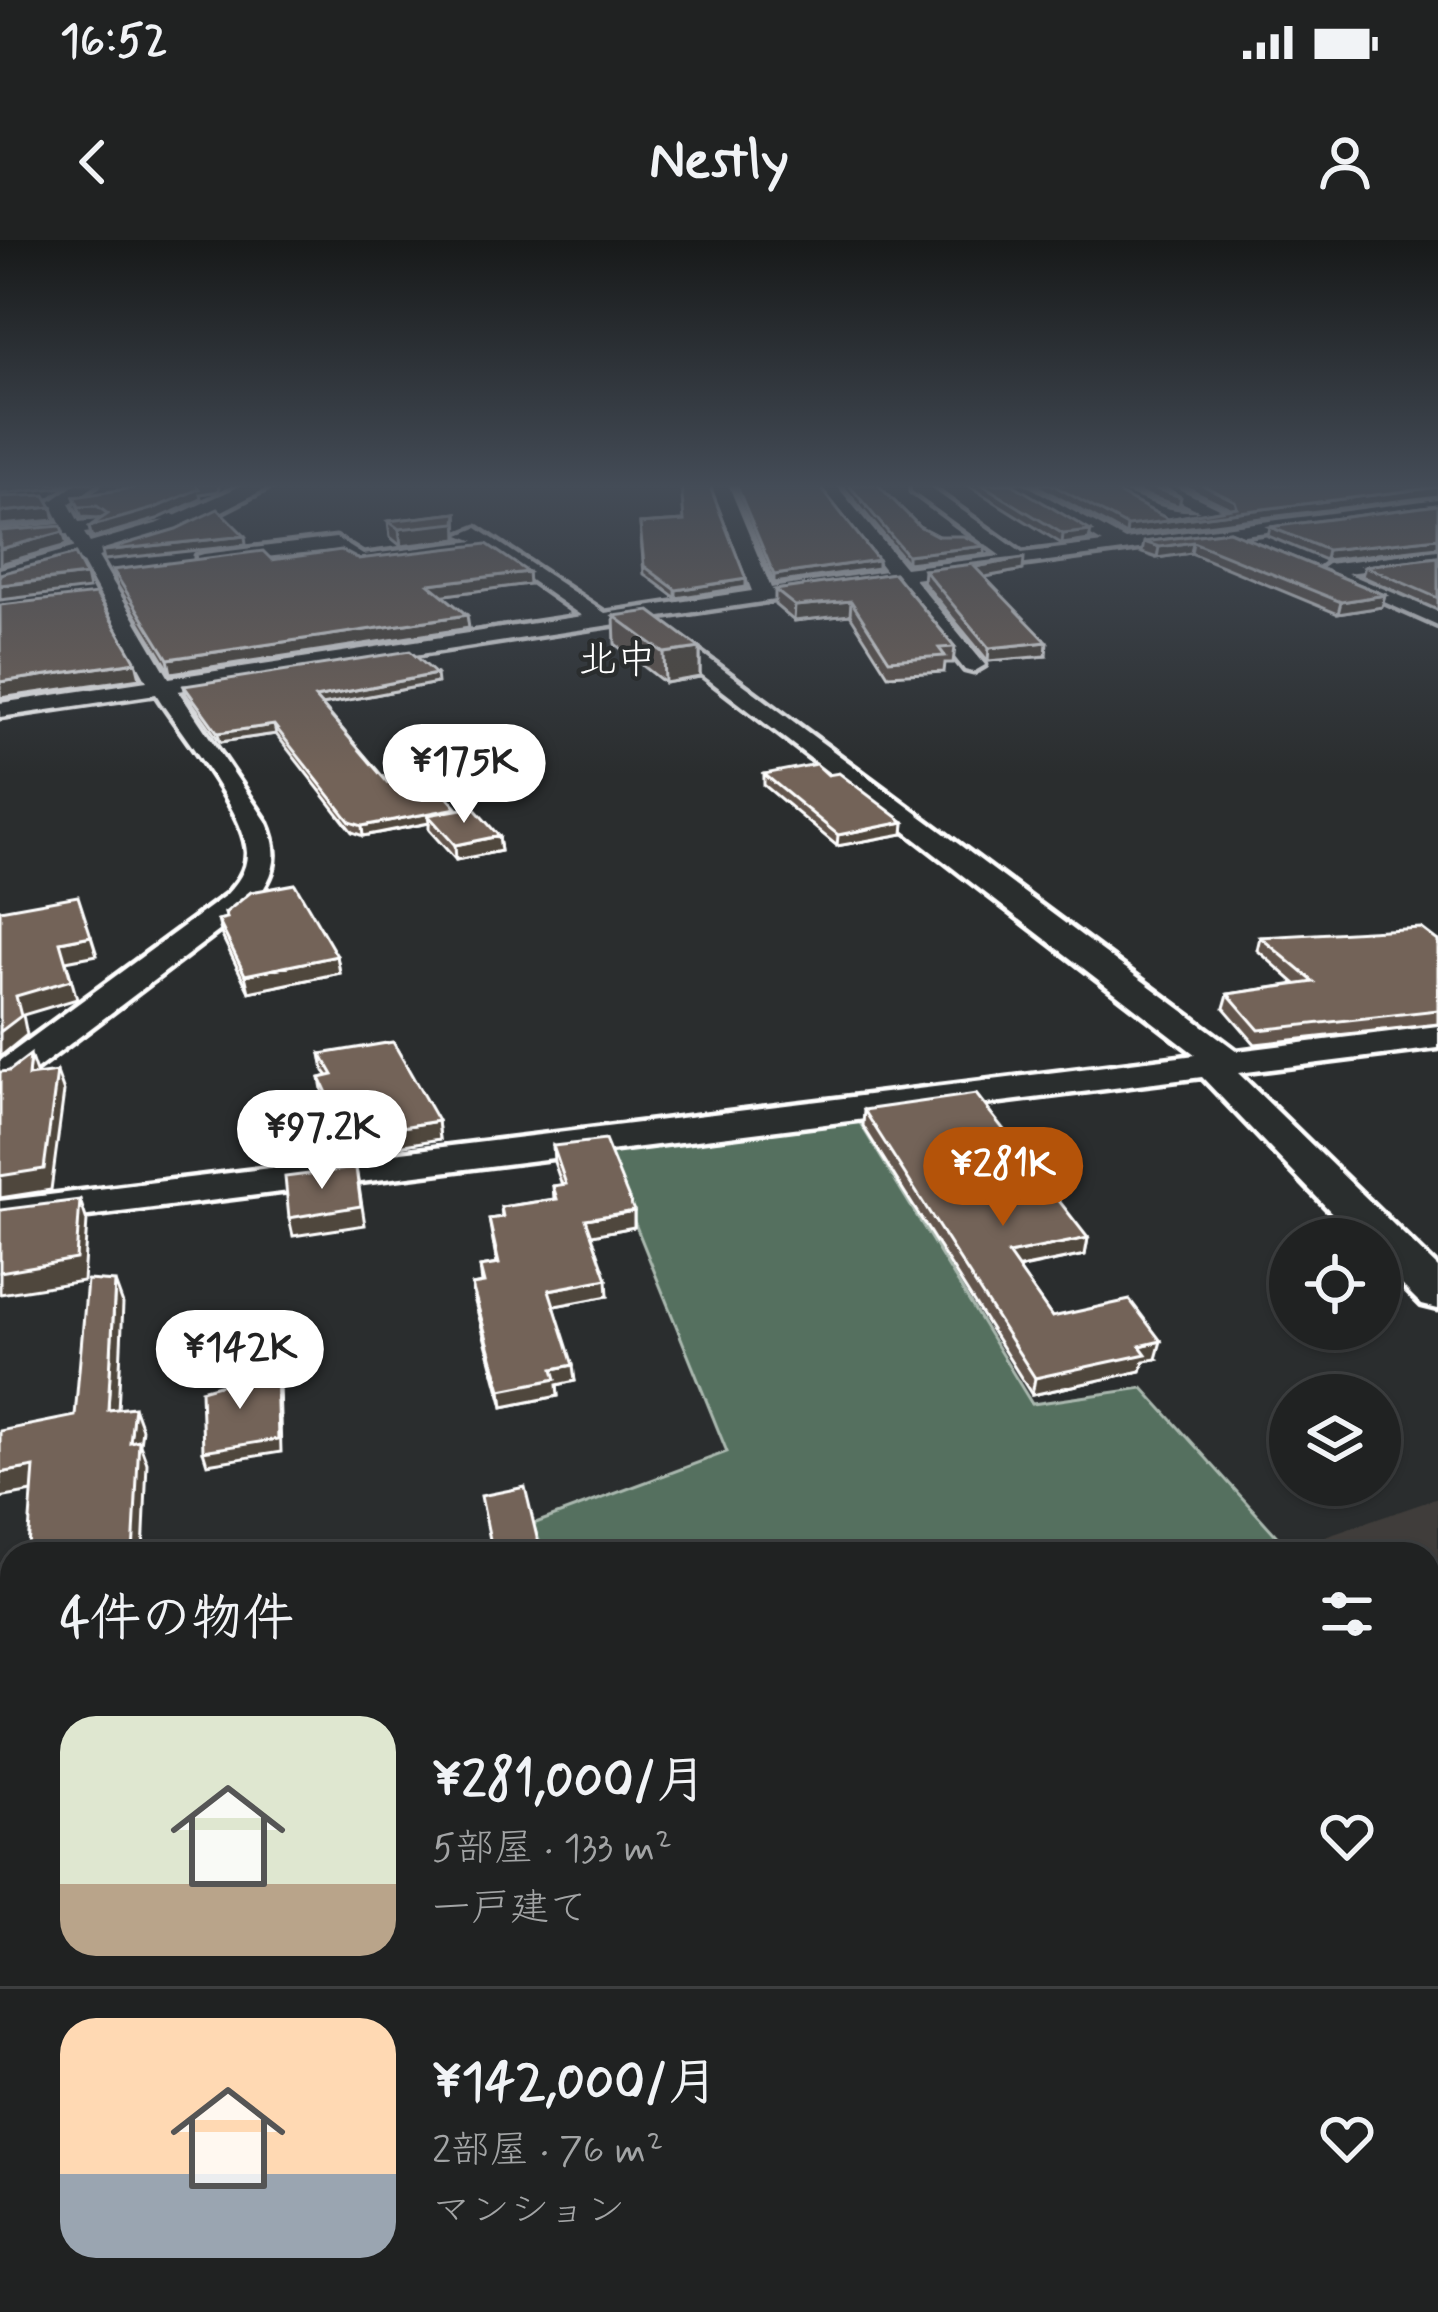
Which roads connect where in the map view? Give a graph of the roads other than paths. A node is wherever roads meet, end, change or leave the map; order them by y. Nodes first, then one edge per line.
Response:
1 (108, 581) edge
2 (545, 581) edge
3 (758, 581) edge
4 (865, 581) edge
5 (906, 581) edge
6 (1349, 581) edge
7 (1438, 594) edge
8 (764, 596) junction
9 (1394, 600) junction
10 (640, 614) junction
11 (601, 620) junction
12 (1438, 620) edge
13 (973, 665) dead end
14 (160, 686) junction
15 (0, 710) edge
16 (1438, 1036) edge
17 (1220, 1063) junction
18 (0, 1078) edge
19 (0, 1214) edge
20 (1438, 1294) edge

1 - 14 street
2 - 11 street
3 - 8 street
4 - 8 street
5 - 13 street
6 - 9 street
7 - 9 street
8 - 10 street
9 - 12 street
10 - 11 street
10 - 17 street
11 - 14 street
14 - 15 street
14 - 18 street
16 - 17 street
17 - 19 street
17 - 20 street

